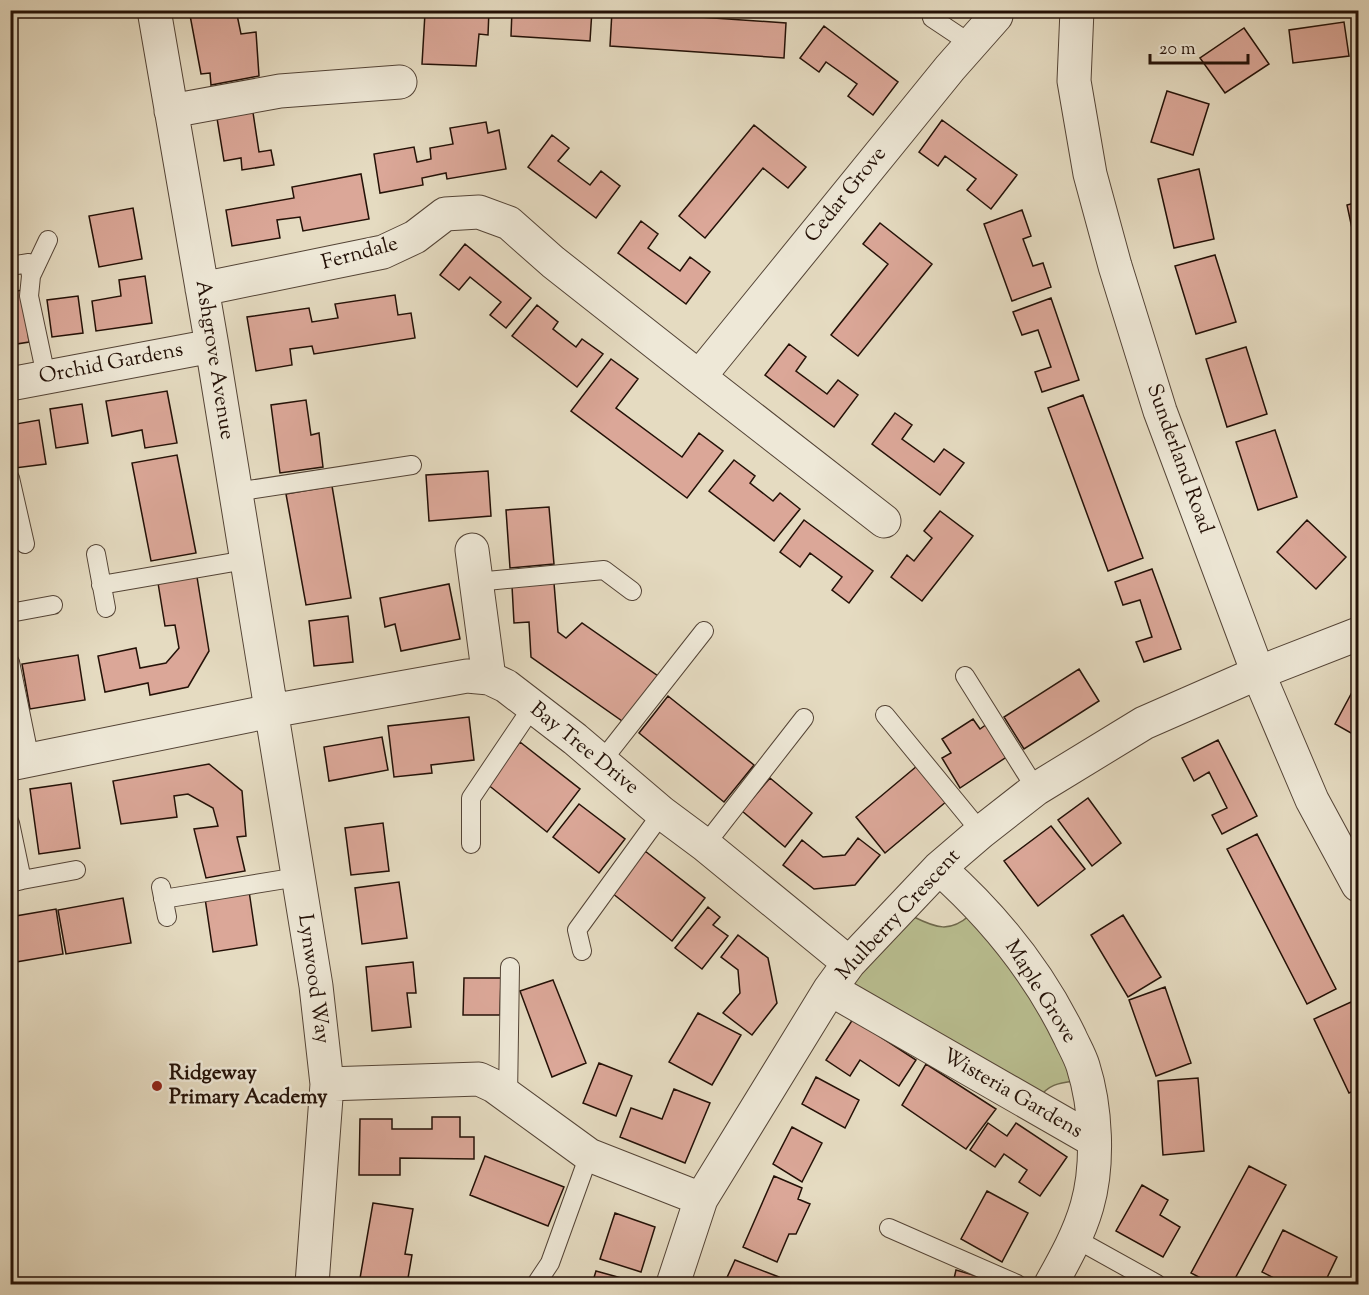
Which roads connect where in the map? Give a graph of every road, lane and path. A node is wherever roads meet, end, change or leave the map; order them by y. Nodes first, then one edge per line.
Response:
1 (154, 10) edge
2 (1077, 10) edge
3 (996, 16) dead end
4 (932, 18) dead end
5 (971, 44) junction
6 (400, 82) dead end
7 (171, 111) junction
8 (48, 240) dead end
9 (10, 266) edge
10 (31, 276) junction
11 (202, 289) junction
12 (212, 346) junction
13 (46, 376) junction
14 (699, 377) junction
15 (10, 384) edge
16 (412, 465) dead end
17 (10, 478) edge
18 (236, 492) junction
19 (884, 521) dead end
20 (25, 544) dead end
21 (96, 554) dead end
22 (246, 560) junction
23 (474, 566) joint
24 (101, 585) junction
25 (632, 591) dead end
26 (53, 605) dead end
27 (106, 608) dead end
28 (10, 613) edge
29 (704, 631) dead end
30 (1359, 634) edge
31 (10, 662) edge
32 (1258, 673) junction
33 (965, 676) dead end
34 (489, 678) junction
35 (532, 706) junction
36 (271, 711) junction
37 (885, 715) dead end
38 (804, 718) dead end
39 (20, 762) edge
40 (602, 762) junction
41 (1036, 789) junction
42 (662, 813) junction
43 (10, 823) edge
44 (981, 831) junction
45 (471, 844) dead end
46 (705, 844) junction
47 (939, 868) junction
48 (76, 870) dead end
49 (298, 876) junction
50 (16, 881) edge
51 (1359, 885) edge
52 (164, 901) dead end
53 (582, 951) dead end
54 (849, 963) junction
55 (510, 967) dead end
56 (830, 989) junction
57 (327, 1084) junction
58 (508, 1097) junction
59 (1094, 1140) junction
60 (589, 1155) junction
61 (701, 1199) junction
62 (889, 1228) dead end
63 (1076, 1239) junction
64 (312, 1284) edge
65 (536, 1284) edge
66 (673, 1284) edge
67 (1017, 1284) edge
68 (1051, 1284) edge
69 (1157, 1284) edge

1 - 7 street, Ashgrove Avenue
2 - 32 street, Sunderland Road
3 - 5 street, Cedar Grove
4 - 5 lane
5 - 14 street, Cedar Grove
6 - 7 street
7 - 11 street, Ashgrove Avenue
8 - 10 lane
9 - 10 lane
10 - 13 lane
11 - 12 street, Ashgrove Avenue
11 - 14 street, Ferndale
12 - 13 street, Orchid Gardens
12 - 18 street, Ashgrove Avenue
13 - 15 street, Orchid Gardens
14 - 19 street
16 - 18 lane
17 - 20 lane
18 - 22 street, Ashgrove Avenue
21 - 24 lane
22 - 24 lane
22 - 36 street, Ashgrove Avenue
23 - 25 lane
23 - 34 street
24 - 27 lane
26 - 28 lane
29 - 40 lane
30 - 32 street, Mulberry Crescent
31 - 39 lane
32 - 41 street, Mulberry Crescent
32 - 51 street, Sunderland Road
33 - 41 lane
34 - 35 street, Bay Tree Drive
34 - 36 street, Bay Tree Drive
35 - 40 street, Bay Tree Drive
35 - 45 lane
36 - 39 street, Bay Tree Drive
36 - 49 street, Lynwood Way
37 - 44 lane
38 - 46 lane
40 - 42 street, Bay Tree Drive
41 - 44 street, Mulberry Crescent
42 - 46 street, Bay Tree Drive
42 - 53 lane
43 - 50 lane
44 - 47 street, Mulberry Crescent
46 - 54 street, Bay Tree Drive
47 - 54 street, Mulberry Crescent
47 - 59 street, Maple Grove
48 - 50 lane
49 - 52 lane
49 - 57 street, Lynwood Way
54 - 56 street, Mulberry Crescent
55 - 58 lane
56 - 59 street, Wisteria Gardens
56 - 61 street, Mulberry Crescent
57 - 58 street
57 - 64 street, Lynwood Way
58 - 60 street
59 - 63 street, Wisteria Gardens
60 - 61 street
60 - 65 lane
61 - 66 street, Mulberry Crescent
62 - 67 lane
63 - 68 street, Wisteria Gardens
63 - 69 lane

